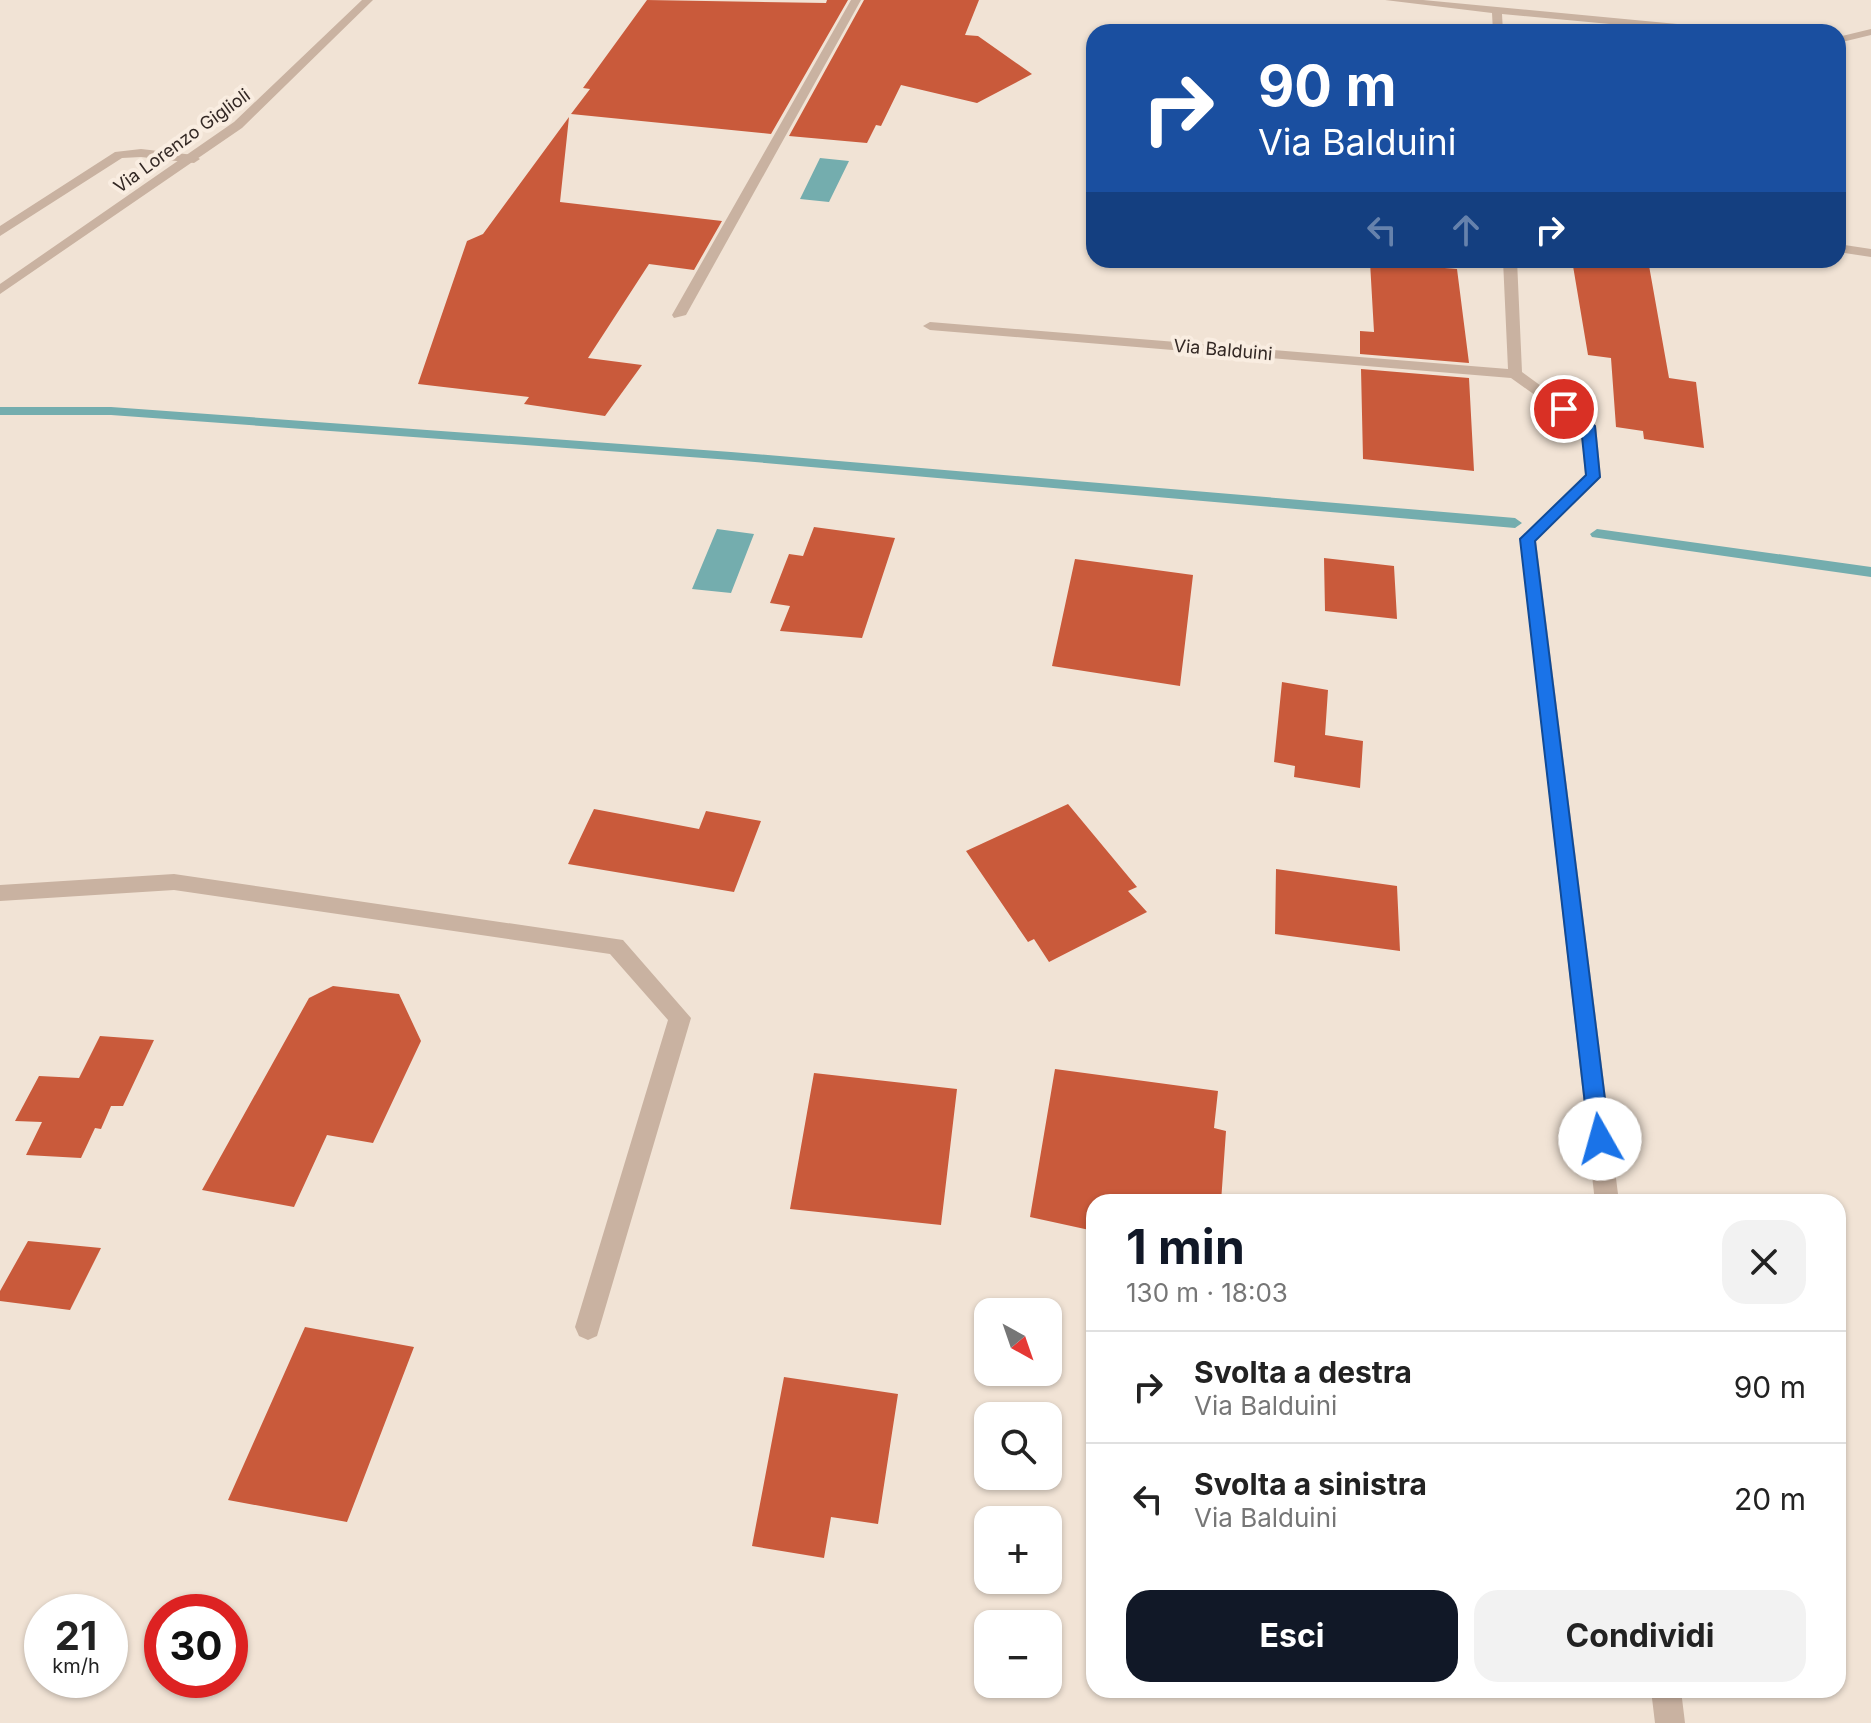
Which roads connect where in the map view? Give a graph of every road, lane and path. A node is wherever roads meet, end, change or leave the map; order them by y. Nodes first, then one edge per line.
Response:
1 (368, 0) edge
2 (856, 0) edge
3 (1390, 0) edge
4 (1497, 10) junction
5 (1498, 24) edge
6 (1645, 24) edge
7 (1871, 32) edge
8 (1846, 38) edge
9 (194, 159) junction
10 (0, 232) edge
11 (1846, 249) edge
12 (1871, 253) edge
13 (1510, 268) edge
14 (0, 290) edge
15 (679, 315) dead end
16 (930, 326) dead end
17 (1515, 374) junction
18 (0, 893) edge
19 (1606, 1194) edge
20 (588, 1327) dead end
21 (1667, 1698) edge
22 (1670, 1723) edge

1 - 9 street, Via Lorenzo Giglioli
2 - 15 street
3 - 4 street
4 - 5 street
4 - 6 street
7 - 8 street
9 - 10 street
9 - 14 street, Via Lorenzo Giglioli
11 - 12 street
13 - 17 street
16 - 17 street, Via Balduini
17 - 19 street
18 - 20 street
21 - 22 street

